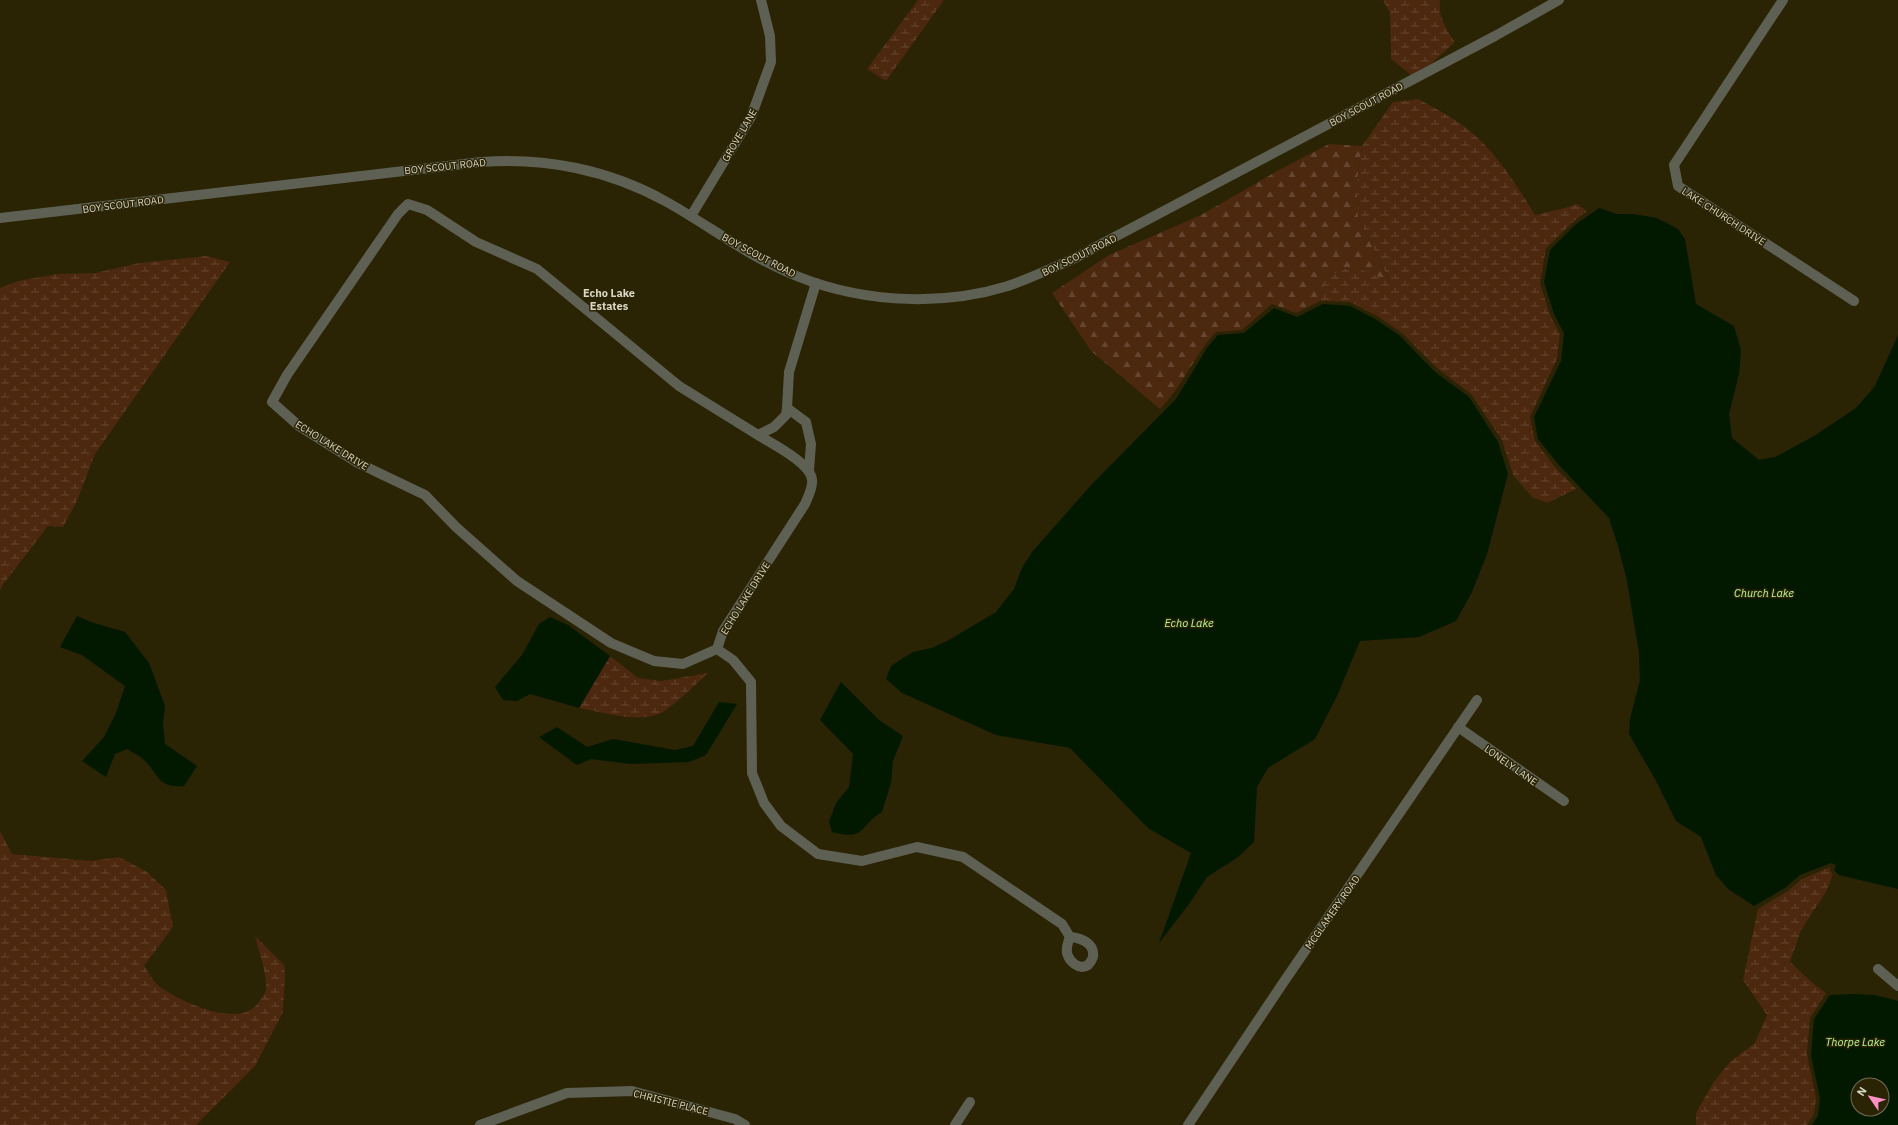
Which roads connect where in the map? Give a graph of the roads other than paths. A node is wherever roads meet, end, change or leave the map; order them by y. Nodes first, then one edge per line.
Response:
1 (761, 0) edge
2 (1559, 0) edge
3 (1783, 0) edge
4 (691, 216) junction
5 (0, 218) edge
6 (816, 283) junction
7 (1854, 301) dead end
8 (787, 408) junction
9 (758, 435) junction
10 (809, 470) junction
11 (717, 649) junction
12 (1477, 700) dead end
13 (1458, 728) junction
14 (1564, 801) dead end
15 (1070, 937) dead end
16 (1878, 969) dead end
17 (1898, 986) edge
18 (970, 1102) dead end
19 (480, 1125) edge
20 (745, 1125) edge
21 (955, 1125) edge
22 (1188, 1125) edge

1 - 4 street, GROVE LANE
2 - 6 street, BOY SCOUT ROAD
3 - 7 street, LAKE CHURCH DRIVE
4 - 5 street, BOY SCOUT ROAD
4 - 6 street, BOY SCOUT ROAD
6 - 8 street
8 - 9 street
8 - 10 street, ECHO LAKE DRIVE
9 - 10 street, ECHO LAKE DRIVE
9 - 11 street, ECHO LAKE DRIVE
10 - 11 street, ECHO LAKE DRIVE
11 - 15 street
12 - 13 street, MCGLAMERY ROAD
13 - 14 street, LONELY LANE
13 - 22 street, MCGLAMERY ROAD
16 - 17 street
18 - 21 street
19 - 20 street, CHRISTIE PLACE

